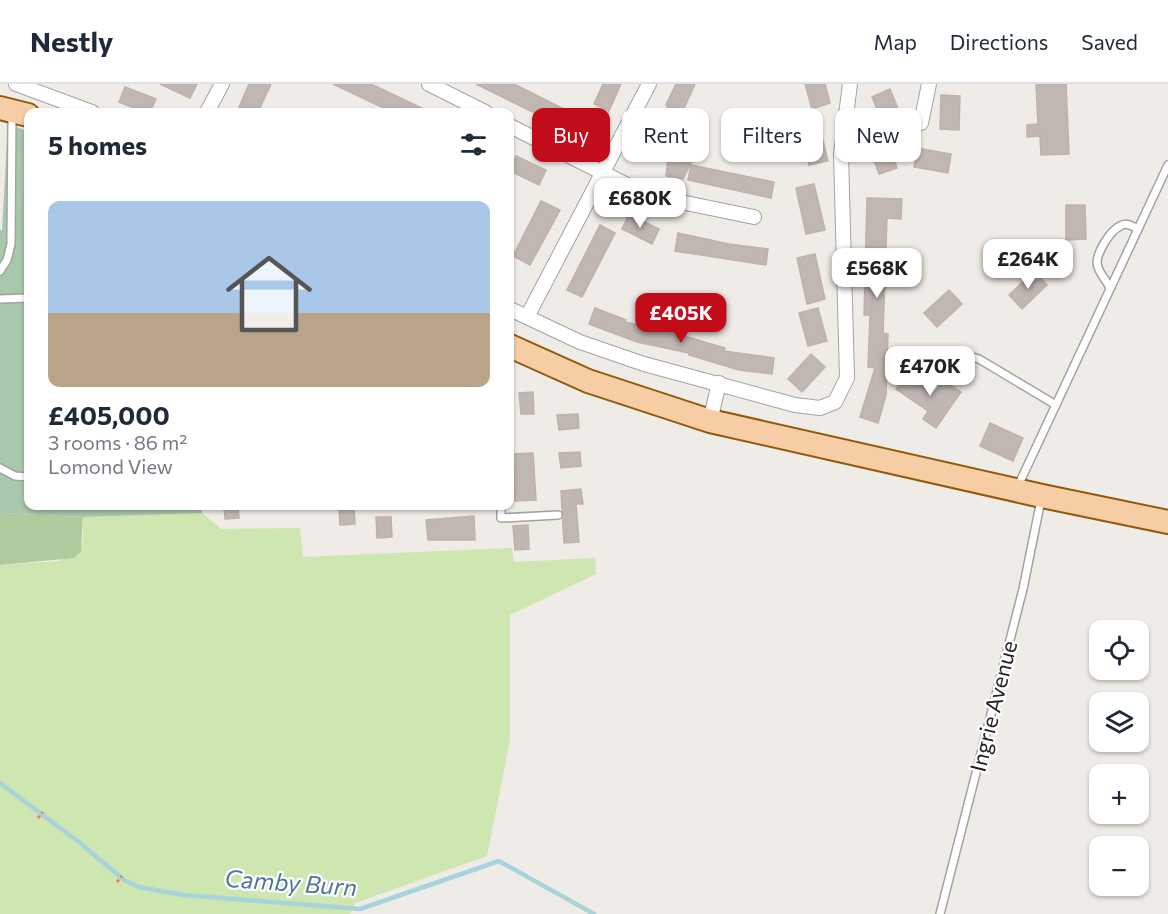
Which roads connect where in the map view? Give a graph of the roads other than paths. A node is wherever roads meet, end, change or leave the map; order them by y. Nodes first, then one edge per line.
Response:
1 (16, 84) edge
2 (222, 84) edge
3 (429, 84) edge
4 (649, 84) edge
5 (850, 84) edge
6 (929, 84) edge
7 (81, 108) edge
8 (209, 108) edge
9 (476, 108) edge
10 (13, 111) edge
11 (921, 123) dead end
12 (514, 128) edge
13 (1168, 165) edge
14 (602, 172) junction
15 (754, 218) dead end
16 (1138, 229) junction
17 (0, 271) edge
18 (1110, 288) junction
19 (24, 298) edge
20 (0, 299) edge
21 (514, 311) edge
22 (526, 316) junction
23 (514, 349) edge
24 (931, 368) dead end
25 (719, 383) junction
26 (1056, 405) junction
27 (710, 421) junction
28 (0, 468) edge
29 (24, 477) edge
30 (1016, 491) junction
31 (1042, 496) junction
32 (501, 510) edge
33 (558, 515) dead end
34 (1168, 522) edge
35 (940, 914) edge

1 - 7 street
2 - 8 street
3 - 9 street
4 - 14 street
5 - 25 street
6 - 11 street
10 - 17 lane
12 - 14 street
13 - 16 lane
14 - 15 street
14 - 22 street
16 - 18 lane
16 - 18 lane
18 - 26 lane
19 - 20 lane
21 - 22 street
22 - 25 street
23 - 27 main road
24 - 26 lane
25 - 27 street
26 - 30 lane
27 - 30 main road
28 - 29 lane
30 - 31 main road
31 - 34 main road
31 - 35 lane, Ingrie Avenue
32 - 33 lane

